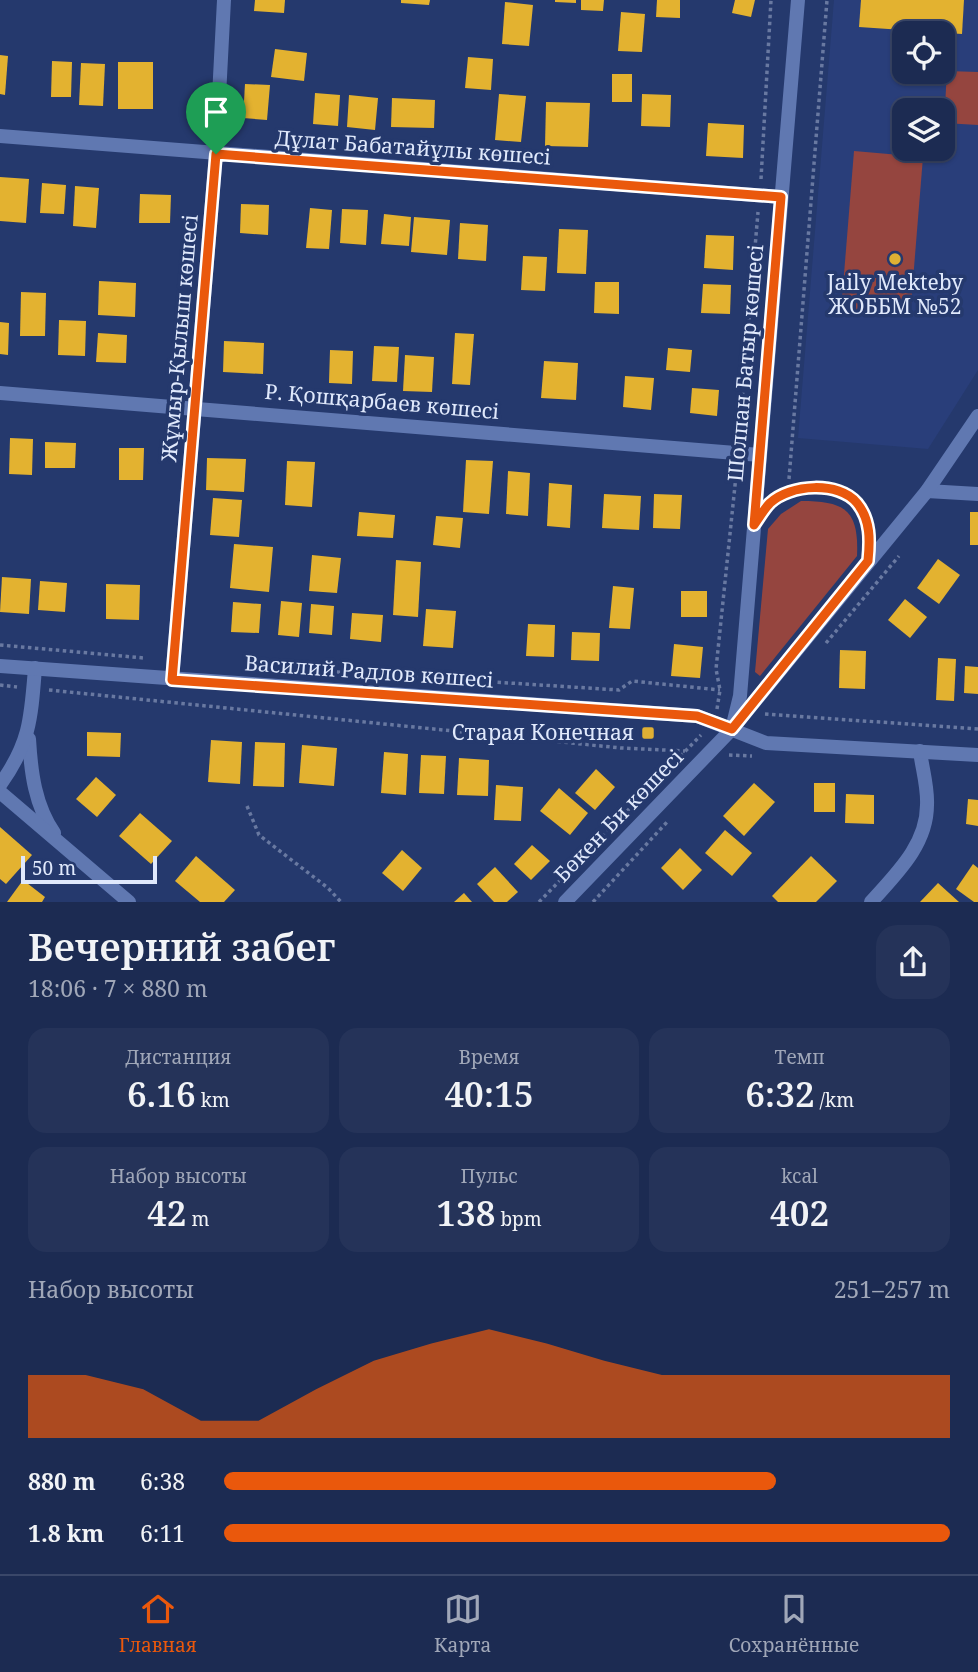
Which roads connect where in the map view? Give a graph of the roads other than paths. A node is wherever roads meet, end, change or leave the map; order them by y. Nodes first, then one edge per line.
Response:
1 (224, 0) edge
2 (798, 0) edge
3 (0, 136) edge
4 (216, 154) junction
5 (781, 197) junction
6 (0, 393) edge
7 (195, 408) junction
8 (978, 416) edge
9 (760, 454) junction
10 (927, 491) junction
11 (978, 494) edge
12 (754, 525) junction
13 (868, 561) junction
14 (0, 666) edge
15 (35, 668) junction
16 (172, 680) junction
17 (732, 729) junction
18 (28, 731) junction
19 (920, 751) junction
20 (978, 755) edge
21 (0, 785) edge
22 (0, 792) edge
23 (61, 845) junction
24 (128, 902) edge
25 (565, 902) edge
26 (871, 902) edge

1 - 4 street, Жұмыр-Қылыш көшесі
2 - 5 street, Шолпан Батыр көшесі
3 - 4 street, Дұлат Бабатайұлы көшесі
4 - 5 street, Дұлат Бабатайұлы көшесі
4 - 7 street, Жұмыр-Қылыш көшесі
5 - 9 street, Шолпан Батыр көшесі
6 - 7 street, Р. Қошқарбаев көшесі
7 - 9 street, Р. Қошқарбаев көшесі
7 - 16 street, Жұмыр-Қылыш көшесі
8 - 10 street
9 - 12 street, Шолпан Батыр көшесі
10 - 11 street
10 - 13 street
12 - 13 lane
12 - 17 street, Шолпан Батыр көшесі
13 - 17 street, Бөкен Би көшесі
14 - 15 street, Василий Радлов көшесі
15 - 16 street, Василий Радлов көшесі
15 - 18 street
16 - 17 street, Василий Радлов көшесі
17 - 19 street, Василий Радлов көшесі
17 - 25 street, Бөкен Би көшесі
18 - 21 street
18 - 23 street
19 - 20 street, Василий Радлов көшесі
19 - 26 street
22 - 23 street
23 - 24 street

